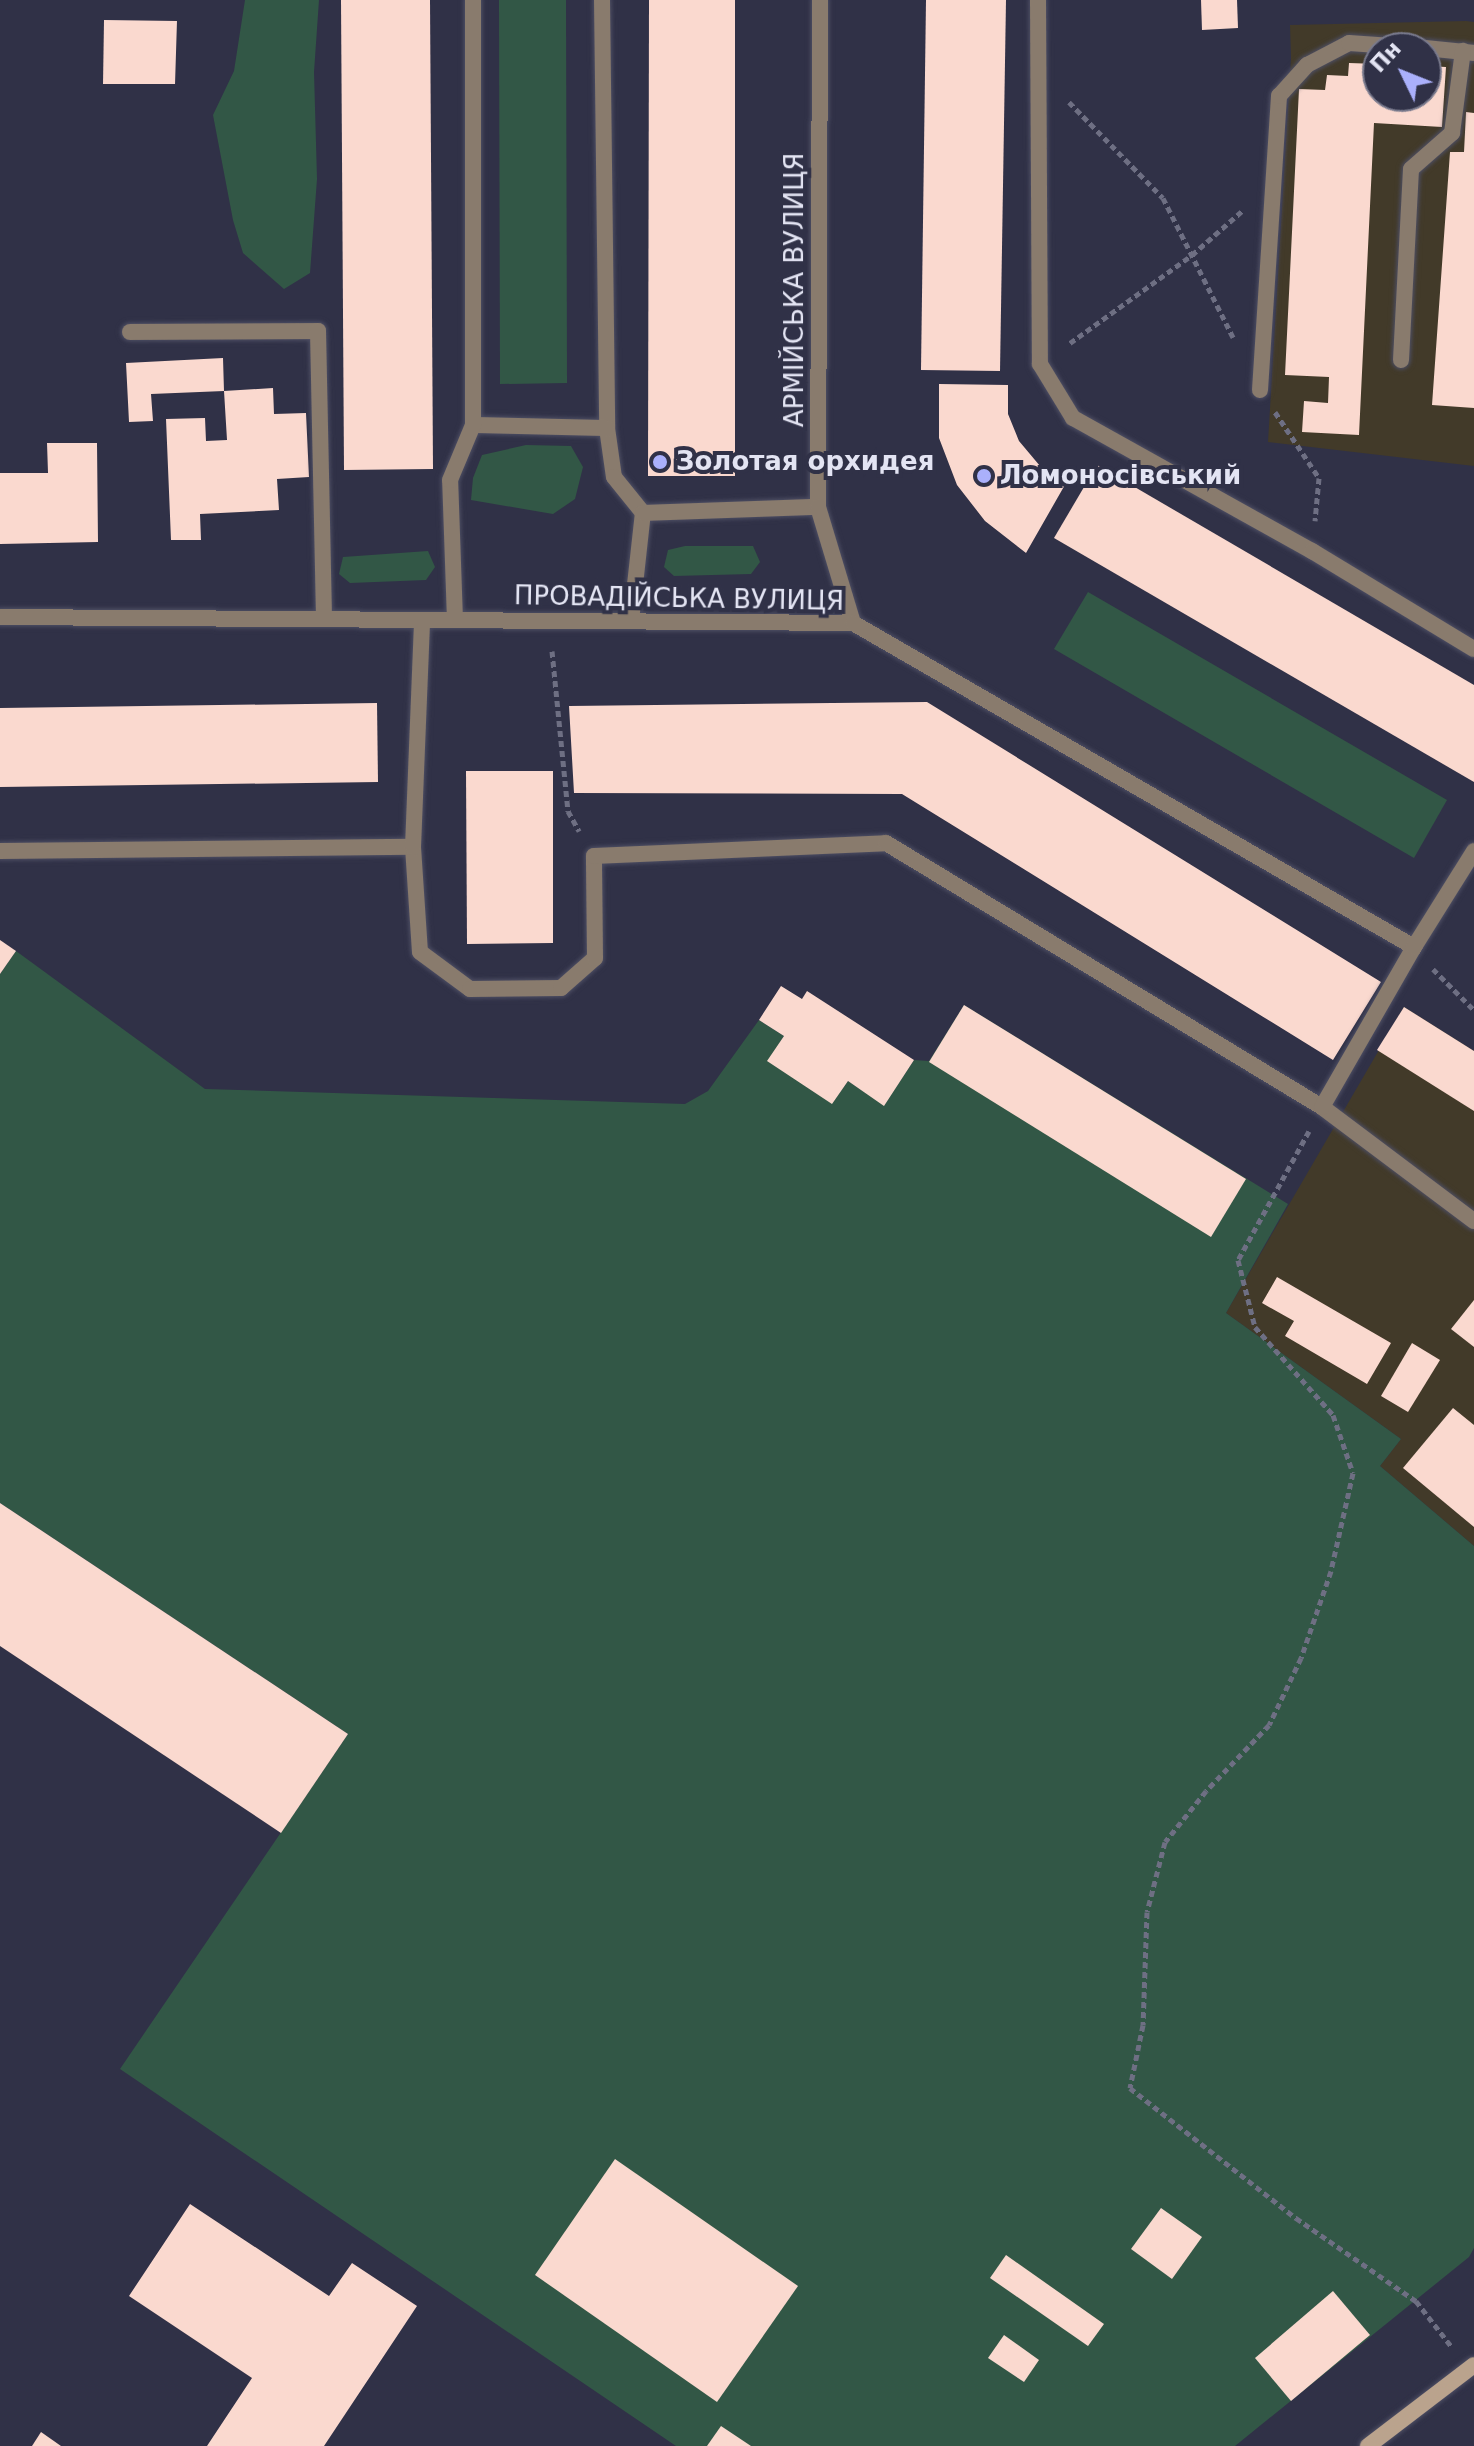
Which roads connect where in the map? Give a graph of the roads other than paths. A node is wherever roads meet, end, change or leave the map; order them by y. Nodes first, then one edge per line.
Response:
1 (473, 0) edge
2 (602, 0) edge
3 (820, 0) edge
4 (1038, 0) edge
5 (1362, 44) edge
6 (1442, 50) edge
7 (1468, 52) edge
8 (130, 332) dead end
9 (1401, 360) dead end
10 (1260, 390) road end
11 (473, 425) junction
12 (607, 428) junction
13 (818, 507) junction
14 (643, 513) junction
15 (0, 617) edge
16 (324, 619) junction
17 (422, 620) junction
18 (455, 620) junction
19 (631, 621) junction
20 (853, 623) junction
21 (1474, 649) edge
22 (413, 847) junction
23 (0, 851) edge
24 (1474, 851) edge
25 (1414, 947) junction
26 (1322, 1107) junction
27 (1474, 1221) edge
28 (1471, 2367) edge
29 (1368, 2446) edge

1 - 11 street
2 - 12 street
3 - 13 street, АРМІЙСЬКА ВУЛИЦЯ
4 - 21 street
5 - 10 street
6 - 7 street
7 - 9 street
8 - 16 street
11 - 12 street
11 - 18 street
12 - 14 street
13 - 14 street
13 - 20 street, АРМІЙСЬКА ВУЛИЦЯ
14 - 19 street
15 - 16 street, ПРОВАДІЙСЬКА ВУЛИЦЯ
16 - 17 street, ПРОВАДІЙСЬКА ВУЛИЦЯ
17 - 18 street, ПРОВАДІЙСЬКА ВУЛИЦЯ
17 - 22 street
18 - 19 street, ПРОВАДІЙСЬКА ВУЛИЦЯ
19 - 20 street, ПРОВАДІЙСЬКА ВУЛИЦЯ
20 - 25 street, ПРОВАДІЙСЬКА ВУЛИЦЯ
22 - 23 street
22 - 26 street
24 - 25 street
25 - 26 street
26 - 27 street
28 - 29 main road

